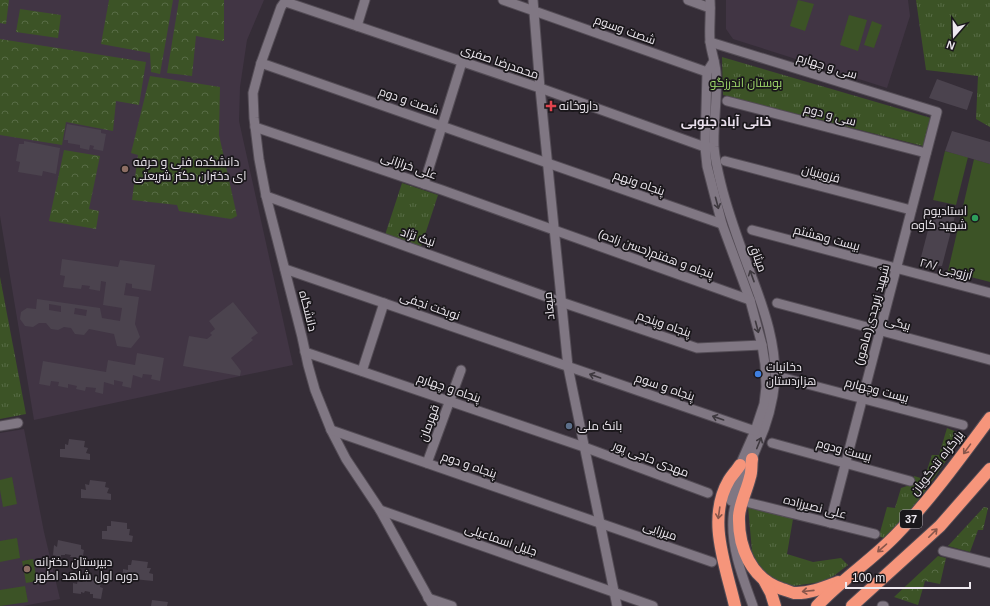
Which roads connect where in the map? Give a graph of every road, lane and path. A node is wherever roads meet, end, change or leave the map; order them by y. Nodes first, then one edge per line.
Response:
1 (365, 0) edge
2 (503, 0) edge
3 (533, 0) edge
4 (688, 0) edge
5 (286, 1) edge
6 (710, 4) edge
7 (534, 11) junction
8 (357, 26) junction
9 (710, 42) junction
10 (714, 61) junction
11 (462, 62) junction
12 (261, 63) junction
13 (707, 72) junction
14 (540, 88) junction
15 (727, 101) dead end
16 (937, 112) joint
17 (442, 125) junction
18 (255, 127) junction
19 (710, 147) junction
20 (926, 153) junction
21 (725, 161) dead end
22 (548, 164) junction
23 (424, 184) junction
24 (266, 196) junction
25 (911, 210) junction
26 (722, 224) junction
27 (752, 230) dead end
28 (554, 231) junction
29 (896, 268) junction
30 (285, 269) junction
31 (990, 293) edge
32 (750, 300) junction
33 (561, 302) junction
34 (384, 303) junction
35 (777, 303) dead end
36 (880, 330) junction
37 (762, 345) junction
38 (305, 352) junction
39 (990, 360) edge
40 (568, 366) junction
41 (462, 370) dead end
42 (362, 371) junction
43 (784, 378) dead end
44 (862, 398) junction
45 (450, 401) junction
46 (990, 418) edge
47 (18, 423) dead end
48 (964, 425) dead end
49 (0, 426) edge
50 (331, 430) junction
51 (755, 431) junction
52 (772, 443) dead end
53 (584, 447) junction
54 (752, 459) junction
55 (427, 463) junction
56 (846, 463) junction
57 (740, 465) junction
58 (990, 469) edge
59 (910, 480) dead end
60 (708, 493) dead end
61 (750, 503) dead end
62 (380, 510) junction
63 (731, 521) junction
64 (600, 522) junction
65 (830, 523) junction
66 (874, 534) dead end
67 (943, 551) dead end
68 (712, 562) dead end
69 (990, 563) edge
70 (764, 580) junction
71 (845, 580) junction
72 (614, 592) junction
73 (431, 602) edge
74 (452, 606) edge
75 (617, 606) edge
76 (653, 606) edge
77 (735, 606) edge
78 (749, 606) edge
79 (753, 606) edge
80 (775, 606) edge
81 (817, 606) edge
82 (852, 606) edge

1 - 8 street
2 - 7 street, شصت وسوم
3 - 7 street, میعاد
4 - 6 street
5 - 8 street, محمدرضا صفری
5 - 12 street, دانشگاه
6 - 9 street, میثاق
7 - 13 street, شصت وسوم
7 - 14 street, میعاد
8 - 11 street, محمدرضا صفری
9 - 10 street, میثاق
9 - 16 street, سی و چهارم
10 - 13 street
10 - 19 street, میثاق
11 - 14 street, محمدرضا صفری
11 - 17 street
12 - 17 street, شصت و دوم
12 - 18 street, دانشگاه
13 - 19 street, میثاق
14 - 19 street, محمدرضا صفری
14 - 22 street, میعاد
15 - 20 street, سی و دوم
16 - 20 street, شهید زبرجدی(ماهور)
17 - 22 street, شصت و دوم
17 - 23 street
18 - 23 street, علی خرازانی
18 - 24 street, دانشگاه
19 -> 26 street, میثاق
54 -> 19 street, میثاق
20 - 25 street, شهید زبرجدی(ماهور)
21 - 25 street, قزوینیان
22 - 26 street, پنجاه ونهم
22 - 28 street, میعاد
23 - 28 street, علی خرازانی
24 - 30 street, دانشگاه
24 - 33 street, نیک نژاد
25 - 29 street, شهید زبرجدی(ماهور)
26 - 32 street, میثاق
27 - 29 street, بیست وهشتم
28 - 32 street, (حسن زاده)پنجاه و هفتم
28 - 33 street, میعاد
29 - 31 street, آرزوجی /۲۸
29 - 36 street, شهید زبرجدی(ماهور)
30 - 34 street, نوبخت نجفی
30 - 38 street, دانشگاه
32 -> 37 street, میثاق
33 - 37 street, پنجاه وپنجم
33 - 40 street, میعاد
34 - 40 street, نوبخت نجفی
34 - 42 street
35 - 36 street, بیگی
36 - 39 street, بیگی
36 - 44 street, شهید زبرجدی(ماهور)
37 - 51 street, میثاق
38 - 42 street, پنجاه و چهارم
38 - 50 street, دانشگاه
51 -> 40 street, پنجاه و سوم
40 - 53 street, میعاد
41 - 45 street, قهرمان
42 - 45 street, پنجاه و چهارم
43 - 44 street, بیست وچهارم
44 - 48 street, بیست وچهارم
44 - 56 street, شهید زبرجدی(ماهور)
45 - 53 street, پنجاه و چهارم
45 - 55 street, قهرمان
46 -> 71 highway, بزرگراه تندگویان / 37
47 - 49 street
50 - 55 street, پنجاه و دوم
50 - 62 street, دانشگاه
51 - 57 street, میثاق
52 - 56 street, بیست ودوم
53 - 60 street, مهدی حاجی پور
53 - 64 street, میعاد
54 - 63 street, میثاق
54 - 70 highway
55 - 64 street, پنجاه و دوم
56 - 59 street, بیست ودوم
56 - 65 street, شهید زبرجدی(ماهور)
57 - 63 street, میثاق
57 -> 77 highway
82 -> 58 highway, 37
61 - 65 street, علی نصیرزاده
62 - 72 street, جلیل اسماعیلی
62 - 73 street, دانشگاه
63 - 78 street
63 - 79 street
64 - 68 street, میرزایی
64 - 72 street, میعاد
65 - 66 street, علی نصیرزاده
67 - 69 street
71 -> 70 highway
70 - 80 highway
71 - 81 highway, بزرگراه تندگویان / 37
72 - 75 street, میعاد
72 - 76 street, جلیل اسماعیلی
73 - 74 street

